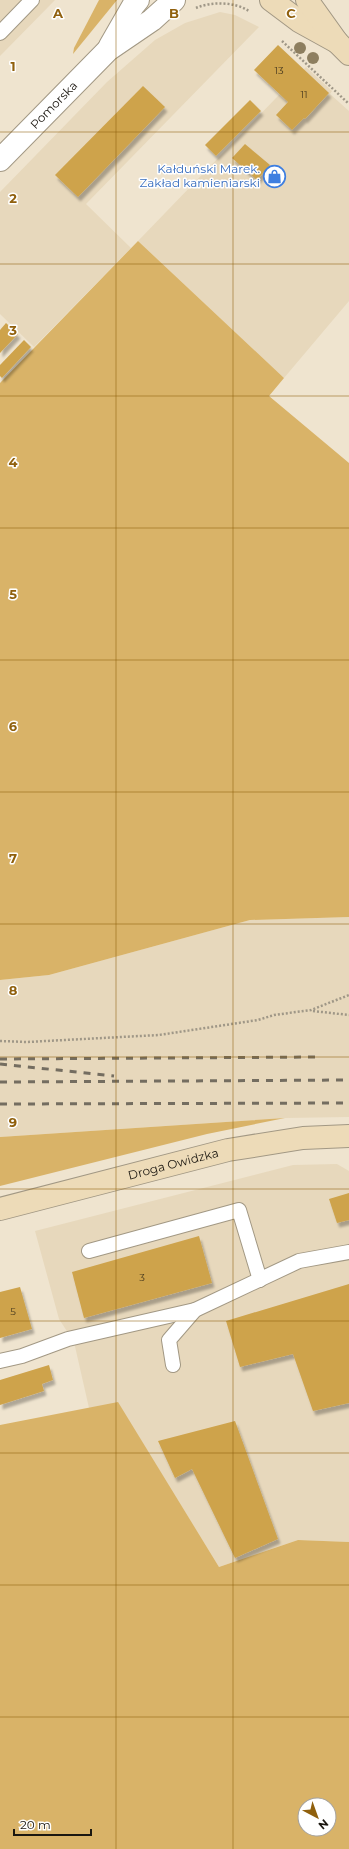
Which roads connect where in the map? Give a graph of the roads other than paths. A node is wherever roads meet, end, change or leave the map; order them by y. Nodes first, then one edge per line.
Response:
1 (32, 0) edge
2 (138, 0) edge
3 (271, 0) edge
4 (307, 0) edge
5 (172, 1) edge
6 (0, 33) edge
7 (343, 48) edge
8 (108, 50) junction
9 (0, 160) edge
10 (349, 1136) edge
11 (0, 1210) edge
12 (89, 1251) dead end
13 (349, 1252) edge
14 (260, 1280) junction
15 (196, 1310) junction
16 (0, 1361) edge
17 (173, 1365) dead end

1 - 6 lane
2 - 8 street, Pomorska
3 - 7 street
4 - 7 street
5 - 8 street, Pomorska
8 - 9 street, Pomorska
10 - 11 street, Droga Owidzka
12 - 14 lane
13 - 14 lane
14 - 15 lane
15 - 16 lane
15 - 17 lane

